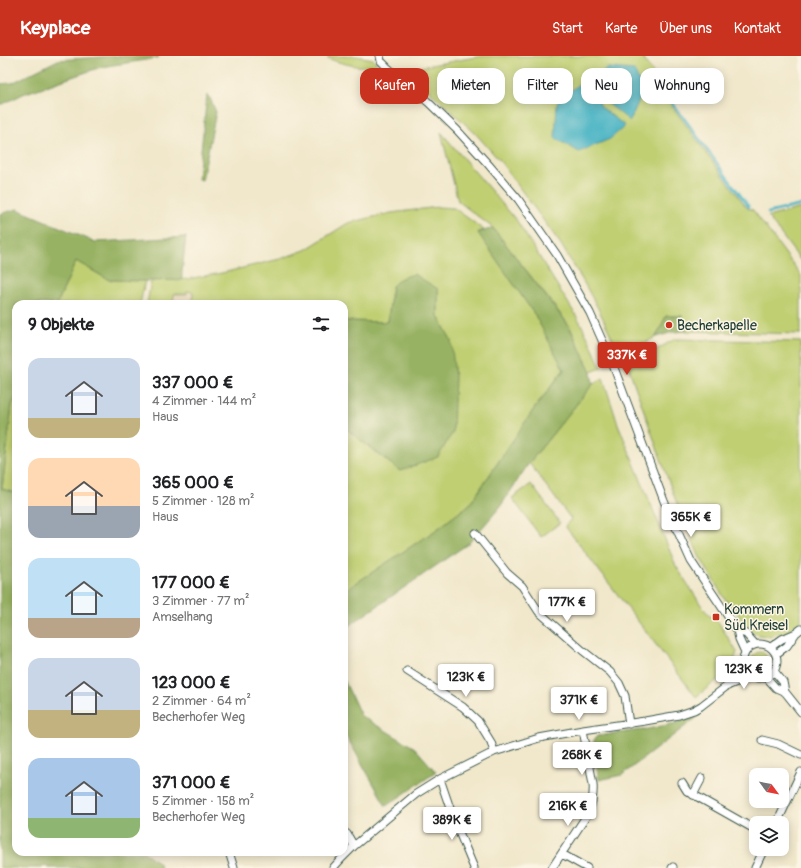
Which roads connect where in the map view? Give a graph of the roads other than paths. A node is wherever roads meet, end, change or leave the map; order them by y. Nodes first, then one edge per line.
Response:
1 (381, 59) edge
2 (475, 533) dead end
3 (736, 630) junction
4 (798, 631) edge
5 (755, 644) junction
6 (771, 647) junction
7 (745, 652) junction
8 (776, 654) junction
9 (744, 666) junction
10 (407, 671) dead end
11 (774, 672) junction
12 (748, 674) junction
13 (766, 677) junction
14 (727, 686) junction
15 (785, 692) junction
16 (801, 712) edge
17 (629, 724) junction
18 (583, 730) junction
19 (762, 740) dead end
20 (494, 752) junction
21 (801, 755) edge
22 (801, 772) edge
23 (702, 778) dead end
24 (440, 779) junction
25 (682, 783) dead end
26 (693, 795) junction
27 (780, 816) edge
28 (749, 826) edge
29 (348, 836) edge
30 (354, 846) junction
31 (348, 852) edge
32 (562, 854) junction
33 (231, 856) edge
34 (344, 856) edge
35 (761, 856) edge
36 (234, 868) edge
37 (334, 868) edge
38 (474, 868) edge
39 (552, 868) edge
40 (588, 868) edge
41 (755, 868) edge

1 - 3 street
2 - 17 street
3 - 5 street
3 - 7 street
4 - 6 street
4 - 8 street
5 - 6 street
5 - 7 street
6 - 8 street
7 - 9 street
8 - 11 street
9 - 12 street
9 - 14 street
10 - 20 street
11 - 13 street
11 - 15 street
12 - 13 street
12 - 14 street
13 - 15 street
14 - 17 street
15 - 16 street
17 - 18 street
18 - 20 street
18 - 32 street
19 - 21 street
20 - 24 street
22 - 27 street
23 - 26 street
24 - 30 street
24 - 38 street
25 - 26 street
26 - 28 street
29 - 30 street
30 - 31 street
32 - 39 street
32 - 40 street
33 - 36 street
34 - 37 street
35 - 41 street

